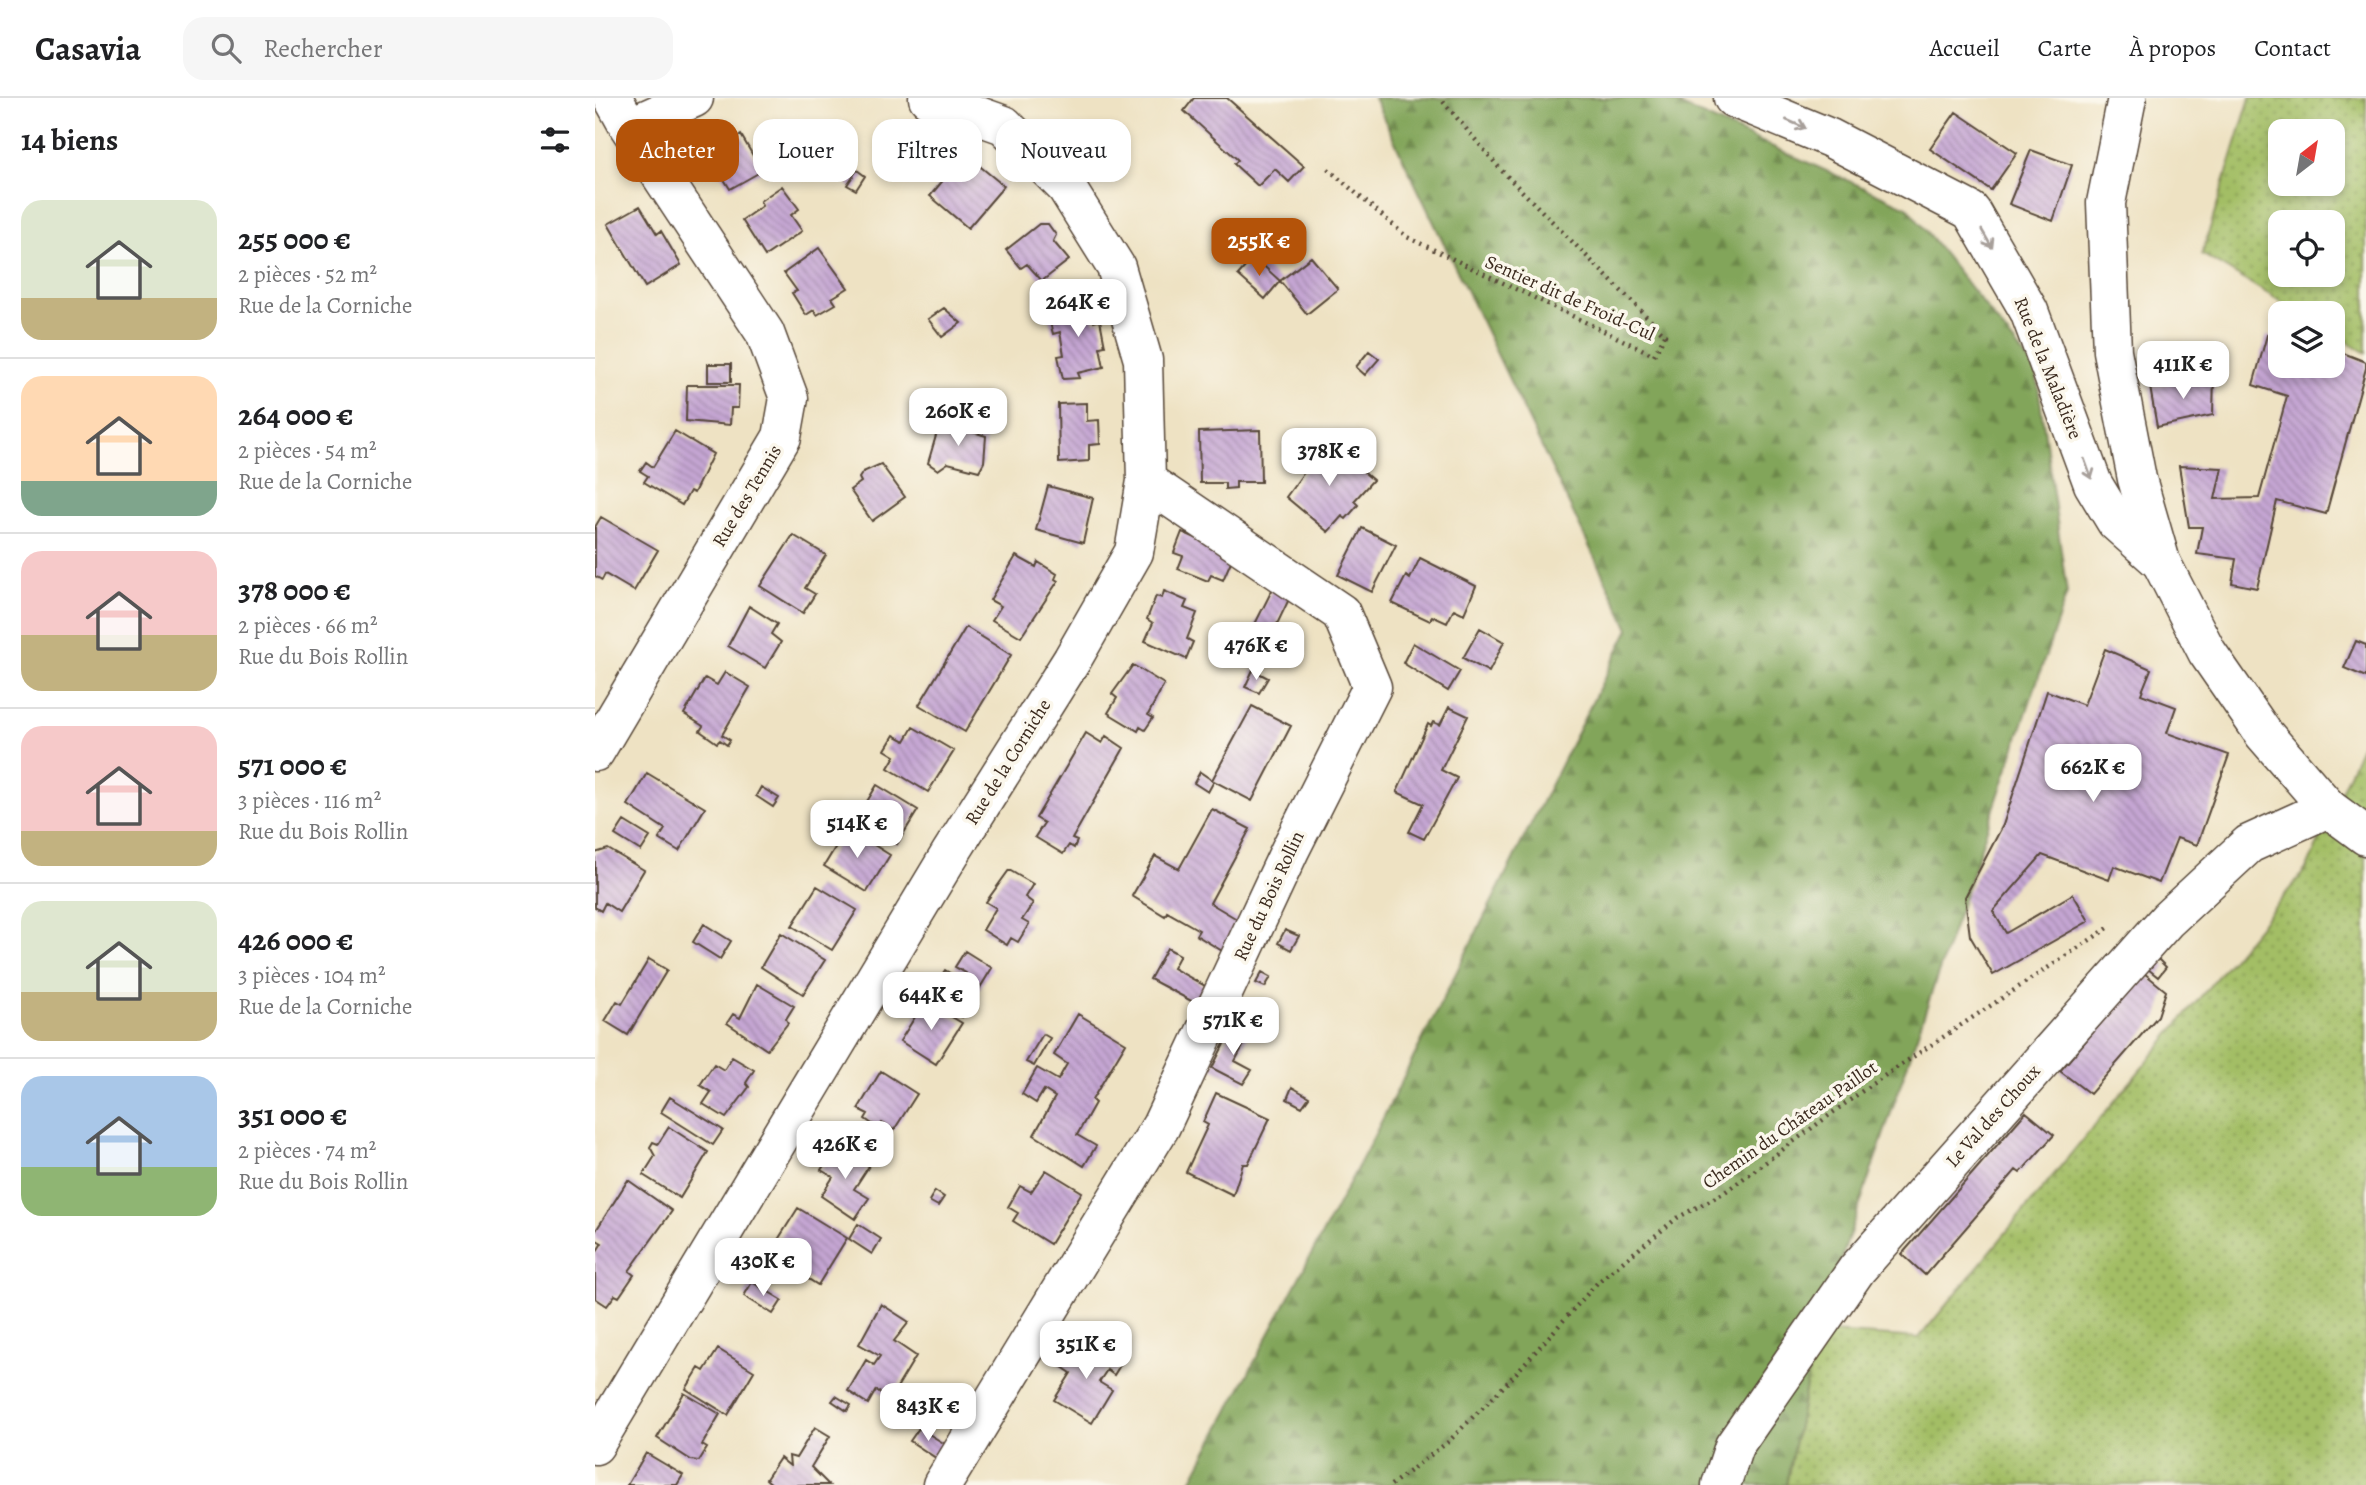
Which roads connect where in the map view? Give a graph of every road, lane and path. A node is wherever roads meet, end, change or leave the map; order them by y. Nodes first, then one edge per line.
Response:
1 (694, 98) edge
2 (928, 98) edge
3 (1440, 98) edge
4 (1733, 98) edge
5 (2127, 98) edge
6 (621, 113) edge
7 (1328, 169) dead end
8 (1146, 481) junction
9 (2161, 562) junction
10 (595, 752) edge
11 (2328, 808) junction
12 (2366, 836) edge
13 (2116, 924) dead end
14 (595, 1446) edge
15 (942, 1485) edge
16 (1391, 1485) edge
17 (1721, 1485) edge

1 - 6 street
2 - 8 street, Rue de la Corniche
3 - 7 path, Sentier dit de Froid-Cul
4 -> 9 street, Rue de la Maladière
5 - 9 street
6 - 10 street, Rue des Tennis
8 - 14 street, Rue de la Corniche
8 - 15 street, Rue du Bois Rollin
9 - 11 street
11 - 12 street
11 - 17 street, Le Val des Choux
13 - 16 path, Chemin du Château Paillot

